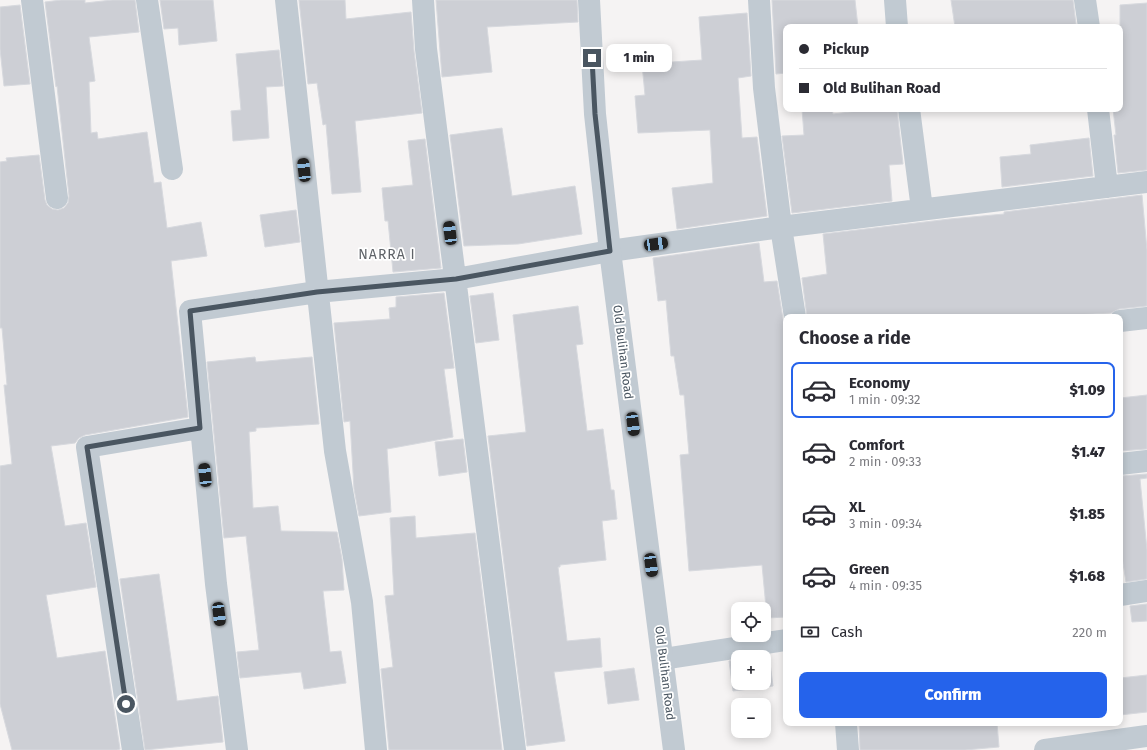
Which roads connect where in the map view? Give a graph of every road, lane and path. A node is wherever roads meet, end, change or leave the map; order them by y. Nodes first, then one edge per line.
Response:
1 (32, 0) edge
2 (147, 0) edge
3 (286, 0) edge
4 (423, 0) edge
5 (588, 0) edge
6 (759, 0) edge
7 (895, 0) edge
8 (1085, 0) edge
9 (898, 24) edge
10 (1089, 24) edge
11 (909, 112) edge
12 (1098, 112) edge
13 (172, 169) dead end
14 (1147, 182) edge
15 (1107, 187) junction
16 (57, 198) dead end
17 (922, 209) junction
18 (781, 227) junction
19 (610, 251) junction
20 (456, 279) junction
21 (317, 292) junction
22 (796, 314) edge
23 (1147, 318) edge
24 (1123, 322) edge
25 (200, 428) junction
26 (1147, 461) edge
27 (1123, 464) edge
28 (1147, 591) edge
29 (1123, 595) edge
30 (783, 640) edge
31 (664, 659) junction
32 (846, 726) edge
33 (1135, 742) edge
34 (133, 750) edge
35 (236, 750) edge
36 (376, 750) edge
37 (515, 750) edge
38 (674, 750) edge
39 (848, 750) edge
40 (1045, 750) edge

1 - 16 street
2 - 13 street
3 - 21 street
4 - 20 street
5 - 19 street, Old Bulihan Road
6 - 18 street
7 - 9 street
8 - 10 street
11 - 17 street
12 - 15 street
14 - 15 street
15 - 17 street
17 - 18 street
18 - 19 street
18 - 22 street
19 - 20 street
19 - 31 street, Old Bulihan Road
20 - 21 street
20 - 37 street
21 - 25 street
21 - 36 street
23 - 24 street
25 - 34 street
25 - 35 street
26 - 27 street
28 - 29 street
30 - 31 street
31 - 38 street, Old Bulihan Road
32 - 39 street
33 - 40 street

